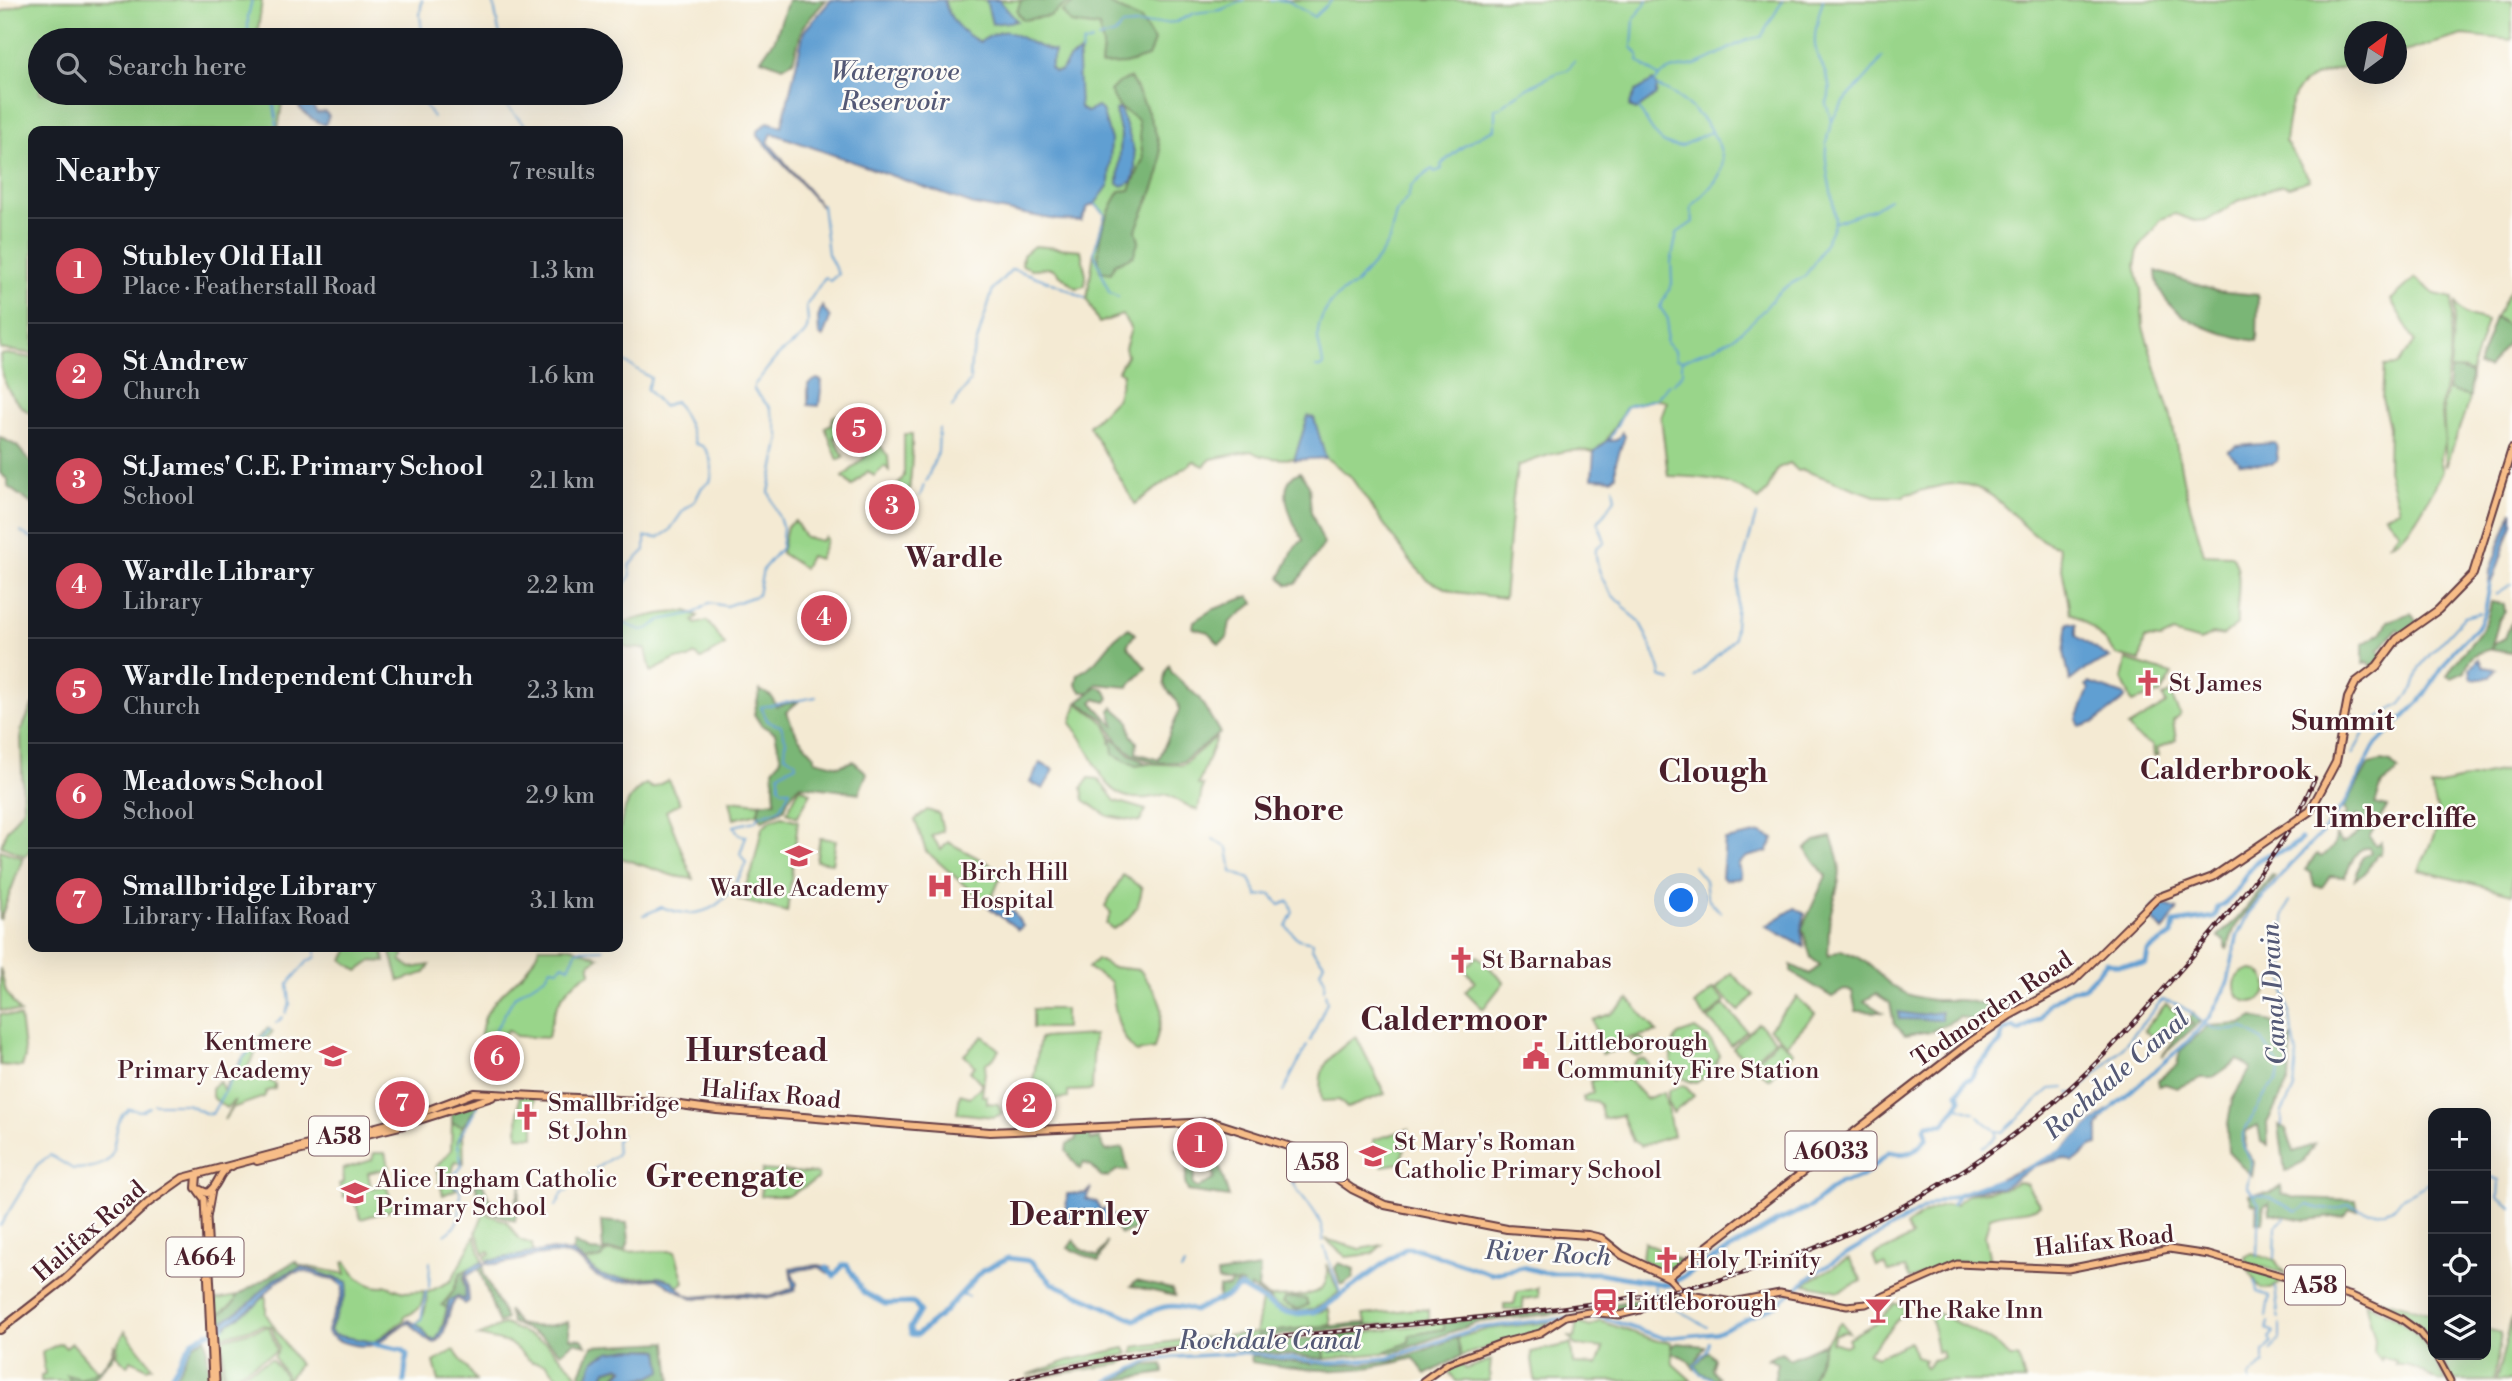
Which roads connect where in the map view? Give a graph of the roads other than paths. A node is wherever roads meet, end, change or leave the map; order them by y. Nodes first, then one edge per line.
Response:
1 (2512, 449) edge
2 (515, 1094) junction
3 (474, 1097) junction
4 (485, 1098) junction
5 (445, 1111) junction
6 (205, 1171) junction
7 (197, 1175) junction
8 (216, 1181) junction
9 (170, 1186) junction
10 (197, 1189) junction
11 (212, 1190) junction
12 (1668, 1278) junction
13 (1684, 1294) junction
14 (211, 1326) junction
15 (0, 1330) edge
16 (2428, 1344) edge
17 (2439, 1360) edge
18 (214, 1381) edge
19 (1423, 1381) edge
20 (2450, 1381) edge

1 - 12 highway, Todmorden Road / A6033
2 - 3 highway, Halifax Road / A58
2 - 4 highway, Halifax Road / A58
2 - 12 highway, Halifax Road / A58
3 - 4 highway, Halifax Road / A58
3 - 5 highway, A58
3 - 6 highway, Halifax Road / A58
4 - 5 highway, Halifax Road / A58
5 - 8 highway, Halifax Road / A58
6 - 7 highway, A58
6 - 8 highway
7 - 9 highway, Halifax Road / A58
7 - 10 highway
8 - 11 highway
9 - 10 highway, Halifax Road
9 - 15 highway, Halifax Road / A58
10 - 11 highway
10 - 14 main road, A664
11 - 14 main road, A664
12 - 13 main road, A58
13 - 16 main road, Halifax Road / A58
13 - 19 main road
14 - 18 main road, A664
17 - 20 main road

